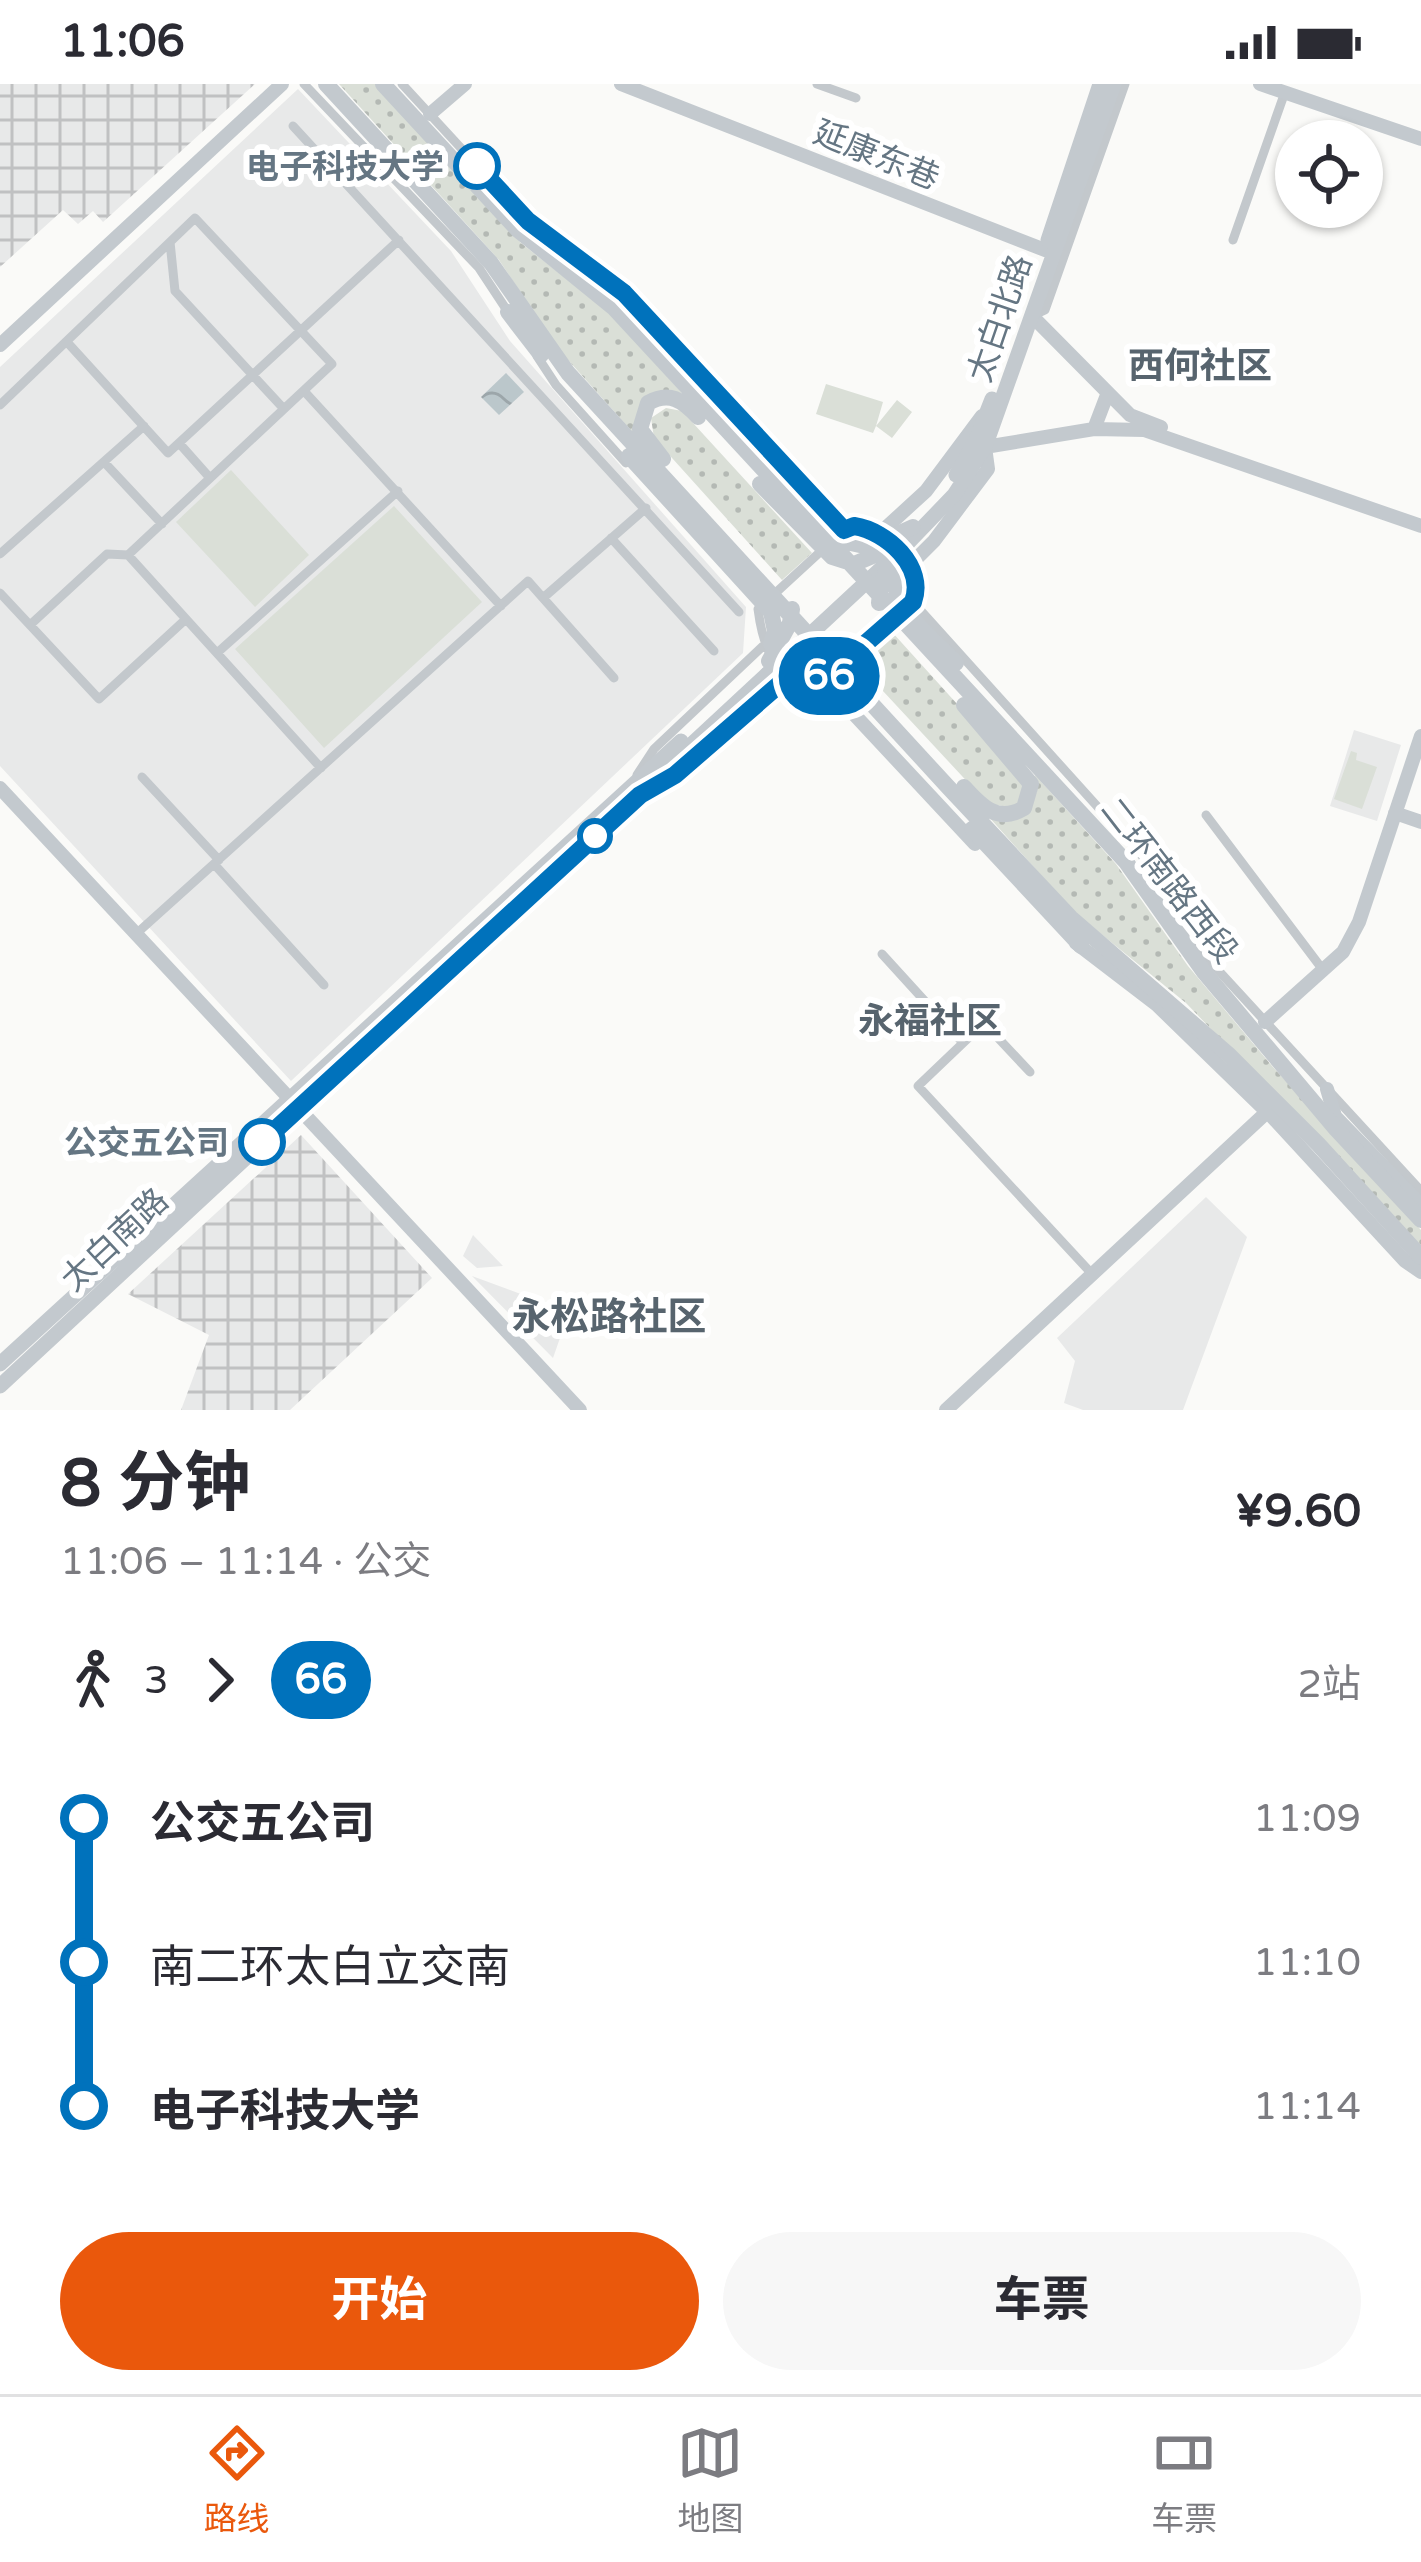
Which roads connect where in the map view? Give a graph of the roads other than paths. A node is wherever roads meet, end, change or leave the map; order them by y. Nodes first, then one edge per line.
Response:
1 (282, 84) edge
2 (304, 84) edge
3 (326, 84) edge
4 (383, 84) edge
5 (402, 84) edge
6 (465, 84) edge
7 (621, 84) edge
8 (671, 84) edge
9 (817, 84) edge
10 (1100, 84) edge
11 (1114, 84) edge
12 (1125, 84) edge
13 (1260, 84) edge
14 (1285, 92) junction
15 (856, 98) dead end
16 (665, 100) junction
17 (430, 114) junction
18 (293, 126) dead end
19 (1421, 139) edge
20 (399, 240) junction
21 (1233, 240) dead end
22 (170, 242) junction
23 (1045, 250) junction
24 (568, 260) junction
25 (617, 305) junction
26 (514, 310) junction
27 (1032, 316) junction
28 (301, 331) junction
29 (67, 342) junction
30 (0, 345) edge
31 (253, 374) junction
32 (564, 377) junction
33 (304, 391) junction
34 (1107, 395) junction
35 (0, 405) edge
36 (989, 407) junction
37 (284, 409) junction
38 (695, 413) junction
39 (717, 422) junction
40 (144, 426) junction
41 (1094, 429) junction
42 (179, 443) junction
43 (985, 447) junction
44 (728, 449) junction
45 (658, 453) junction
46 (104, 462) junction
47 (662, 474) junction
48 (210, 478) junction
49 (682, 481) junction
50 (398, 491) junction
51 (646, 508) junction
52 (1421, 521) edge
53 (161, 524) junction
54 (914, 526) junction
55 (844, 530) junction
56 (611, 538) junction
57 (894, 550) junction
58 (0, 554) edge
59 (128, 555) junction
60 (0, 593) edge
61 (543, 598) junction
62 (913, 602) junction
63 (501, 606) junction
64 (758, 609) junction
65 (739, 612) dead end
66 (186, 619) junction
67 (30, 625) junction
68 (714, 651) dead end
69 (217, 653) junction
70 (772, 664) junction
71 (614, 678) dead end
72 (823, 681) junction
73 (978, 722) junction
74 (1006, 734) junction
75 (1421, 736) edge
76 (1017, 762) junction
77 (321, 768) junction
78 (946, 768) junction
79 (142, 777) dead end
80 (0, 788) edge
81 (949, 788) junction
82 (635, 790) junction
83 (972, 797) junction
84 (1395, 813) junction
85 (1206, 815) dead end
86 (1421, 822) edge
87 (1129, 858) junction
88 (216, 862) junction
89 (1155, 878) junction
90 (1175, 932) junction
91 (136, 934) junction
92 (1081, 946) junction
93 (881, 954) dead end
94 (1323, 970) junction
95 (324, 985) dead end
96 (1265, 1022) junction
97 (963, 1043) junction
98 (1228, 1054) junction
99 (1030, 1072) dead end
100 (1327, 1089) junction
101 (294, 1106) junction
102 (1269, 1115) junction
103 (1335, 1122) junction
104 (1421, 1191) edge
105 (1421, 1205) edge
106 (1421, 1220) edge
107 (1413, 1259) edge
108 (1421, 1272) edge
109 (1095, 1276) junction
110 (1421, 1286) edge
111 (0, 1364) edge
112 (0, 1386) edge
113 (569, 1410) edge
114 (580, 1410) edge
115 (946, 1410) edge
116 (957, 1410) edge

1 - 30 street
2 - 26 street
3 - 26 highway
4 - 24 highway
5 - 17 street
6 - 17 street
7 - 16 street, 延康东巷
8 - 16 street
9 - 15 street
10 - 23 main road, 太白北路
11 - 27 main road, 太白北路
12 - 27 street
13 - 14 street
14 - 19 street
14 - 21 street
16 - 23 street, 延康东巷
17 - 24 street
18 - 20 street
20 - 28 street
20 - 51 street
22 - 28 street
22 - 29 street
22 - 31 street
23 - 36 main road, 太白北路
24 - 25 highway
24 - 55 street
25 - 39 highway
25 - 54 highway
26 - 32 highway
26 - 64 street
27 - 34 street
27 - 43 main road, 太白北路
28 - 31 street
28 - 33 street
29 - 35 street
29 - 40 street
31 - 37 street
31 - 42 street
32 - 47 highway
32 - 70 highway
33 - 37 street
33 - 50 street
34 - 41 street
34 - 52 street
36 - 54 main road, 太白北路
36 - 57 street
37 - 48 street
38 - 39 highway
38 - 44 highway
38 - 45 highway
39 - 44 highway
39 - 74 highway, 二环南路西段
40 - 42 street
40 - 46 street
41 - 43 street
41 - 52 street
42 - 48 street
43 - 57 main road, 太白北路
44 - 57 highway
45 - 47 highway
45 - 49 highway
46 - 53 street
46 - 58 street
47 - 49 highway
47 - 81 highway
48 - 53 street
49 - 70 highway
50 - 63 street
50 - 69 street
51 - 56 street
51 - 65 street
53 - 59 street
54 - 57 main road, 太白北路
55 - 57 street
55 - 64 street
56 - 61 street
56 - 68 street
57 - 62 street
57 - 70 main road, 太白南路
57 - 73 highway
57 - 87 highway
59 - 66 street
59 - 67 street
60 - 67 street
61 - 63 street
61 - 71 street
62 - 72 street
62 - 89 street
63 - 77 street
64 - 70 street
66 - 67 street
66 - 69 street
69 - 77 street
70 - 72 street
70 - 78 highway
70 - 82 main road, 太白南路
70 - 82 street
70 - 82 street
70 - 92 highway
72 - 92 street
73 - 74 highway
73 - 76 highway
74 - 76 highway
74 - 87 highway, 二环南路西段
75 - 84 street
76 - 83 highway
77 - 88 street
78 - 81 highway
78 - 83 highway
79 - 88 street
80 - 91 street
81 - 83 highway
81 - 98 highway
82 - 101 main road, 太白南路
84 - 86 street
84 - 94 street
85 - 94 street
87 - 90 highway, 二环南路西段
88 - 91 street
88 - 95 street
89 - 90 highway
89 - 96 street
90 - 103 highway, 二环南路西段
91 - 101 street
92 - 102 street
93 - 97 street
94 - 96 street
96 - 100 street
97 - 99 street
97 - 109 street
98 - 102 street
98 - 107 highway
100 - 103 street
100 - 104 street
101 - 111 main road, 太白南路
101 - 112 main road, 太白南路
101 - 113 street
101 - 114 street
102 - 107 street
102 - 109 street
103 - 105 street, 二环南路西段
103 - 106 highway, 二环南路西段
107 - 108 street
107 - 110 street
109 - 115 street
109 - 116 street

